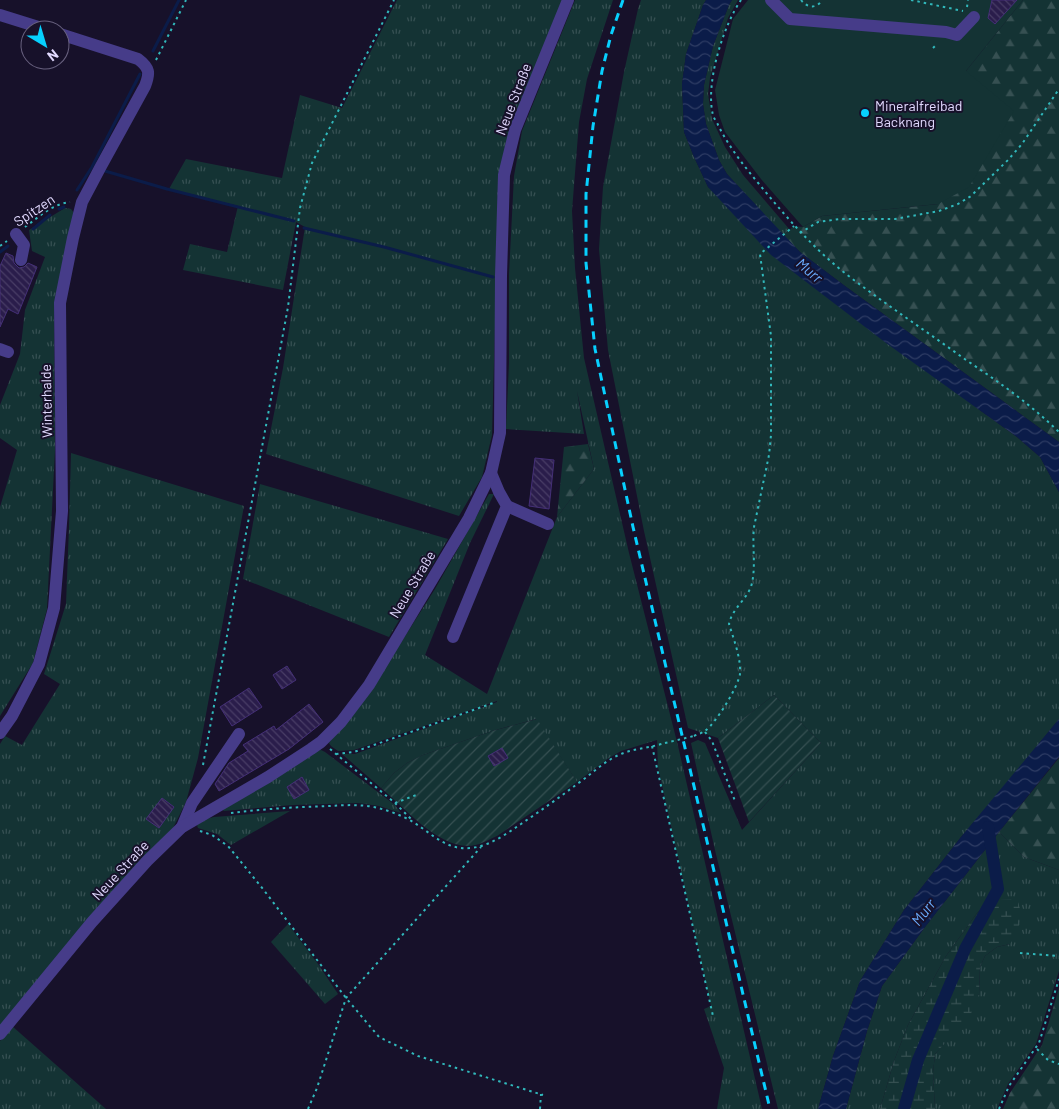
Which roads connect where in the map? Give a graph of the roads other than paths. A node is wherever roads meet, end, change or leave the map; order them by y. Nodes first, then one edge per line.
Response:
1 (568, 0) edge
2 (771, 0) edge
3 (0, 15) edge
4 (974, 18) dead end
5 (20, 21) edge
6 (70, 37) edge
7 (16, 234) road end
8 (21, 260) dead end
9 (491, 473) junction
10 (507, 506) junction
11 (548, 524) dead end
12 (452, 637) dead end
13 (0, 733) edge
14 (239, 734) dead end
15 (182, 827) junction
16 (0, 1034) edge

1 - 9 street, Neue Straße
2 - 4 street
3 - 5 street
6 - 13 street, Winterhalde
7 - 8 street
9 - 10 street
9 - 15 street, Neue Straße
10 - 11 street
10 - 12 street
14 - 15 street
15 - 16 street, Neue Straße

